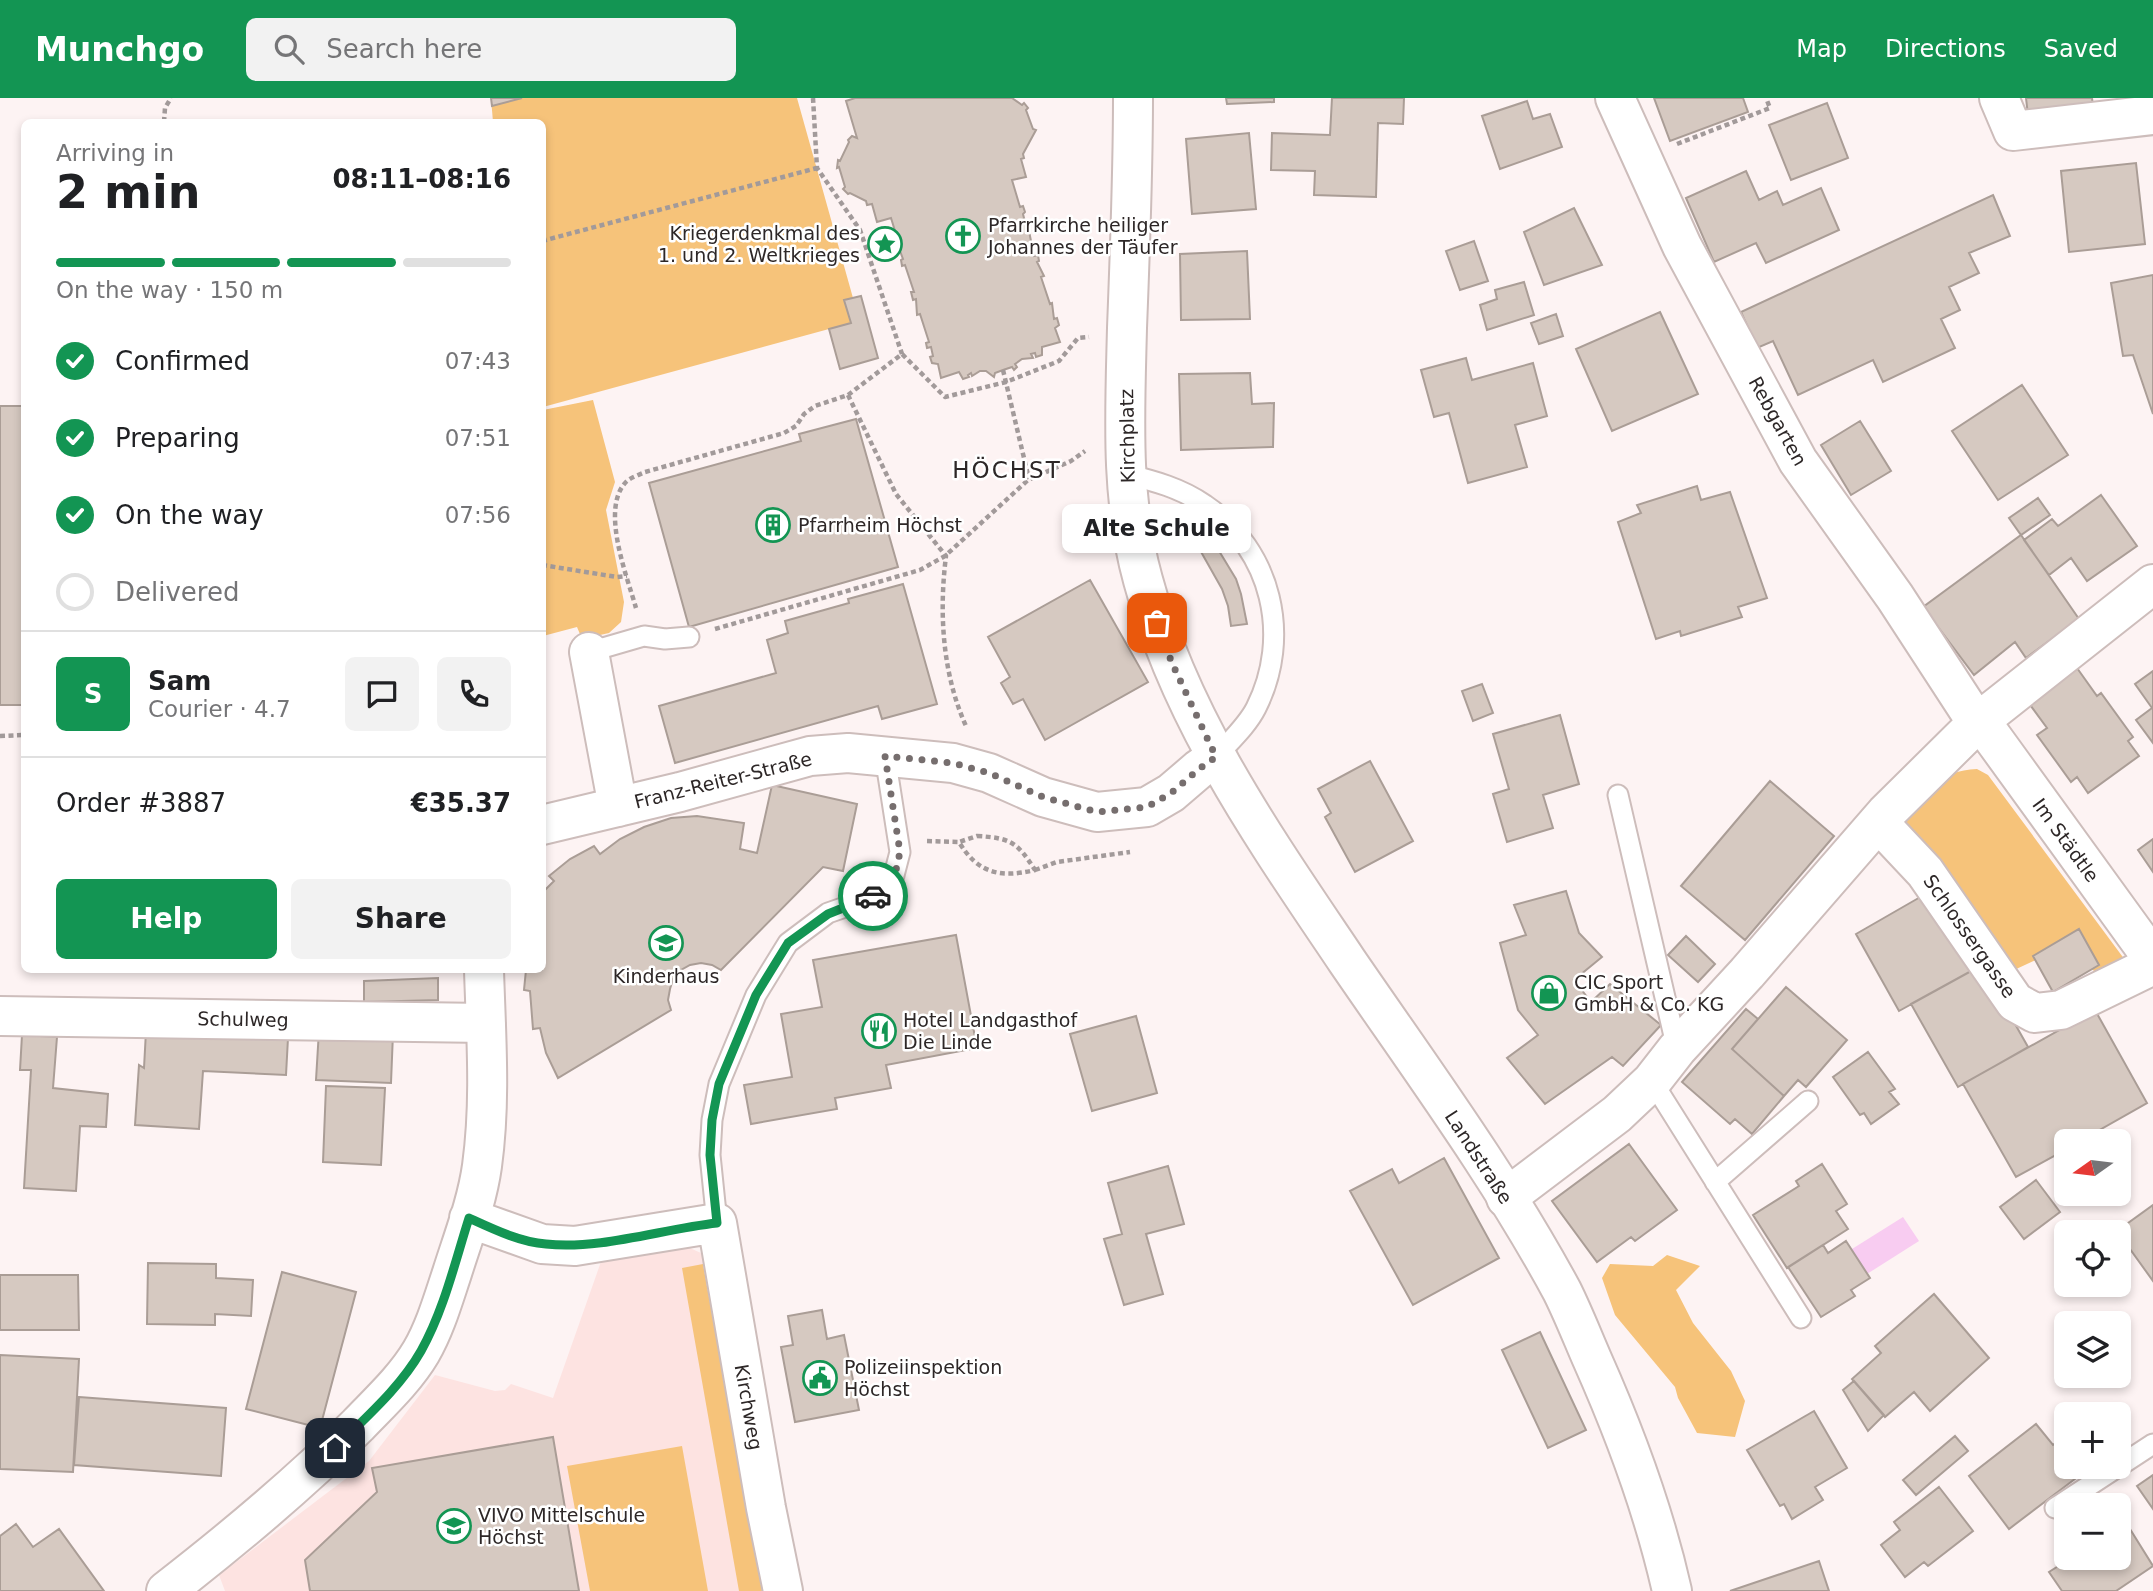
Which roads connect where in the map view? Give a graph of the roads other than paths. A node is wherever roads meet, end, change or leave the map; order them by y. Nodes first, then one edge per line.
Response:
1 (1133, 98) edge
2 (1615, 98) edge
3 (1999, 98) edge
4 (2153, 116) edge
5 (1126, 474) junction
6 (2153, 584) edge
7 (689, 637) road end
8 (589, 652) joint
9 (1977, 723) junction
10 (885, 756) junction
11 (1216, 757) junction
12 (1618, 795) dead end
13 (618, 807) junction
14 (1878, 822) junction
15 (546, 824) edge
16 (2153, 962) edge
17 (485, 973) edge
18 (0, 1016) edge
19 (486, 1023) junction
20 (1677, 1049) junction
21 (1652, 1080) junction
22 (1808, 1101) dead end
23 (1715, 1182) junction
24 (1506, 1198) junction
25 (469, 1218) junction
26 (717, 1223) junction
27 (1801, 1318) dead end
28 (2153, 1444) edge
29 (2078, 1493) edge
30 (166, 1591) edge
31 (783, 1591) edge
32 (1672, 1591) edge

1 - 5 street, Kirchplatz
2 - 9 street, Rebgarten
3 - 4 street
5 - 11 street, Kirchplatz
5 - 11 lane
6 - 9 street
7 - 8 lane
8 - 13 street
9 - 14 street
9 - 16 street, Im Städtle
10 - 11 street, Franz-Reiter-Straße
10 - 13 street, Franz-Reiter-Straße
10 - 26 lane, Kirchweg
11 - 24 street, Landstraße
12 - 20 lane
13 - 15 street, Franz-Reiter-Straße
14 - 16 street, Schlossergasse
14 - 20 street
17 - 19 street
18 - 19 street, Schulweg
19 - 25 street
20 - 21 street
21 - 23 lane
21 - 24 street
22 - 23 lane
23 - 27 lane
24 - 32 street, Landstraße
25 - 26 street
25 - 30 street
26 - 31 street, Kirchweg
28 - 29 lane

